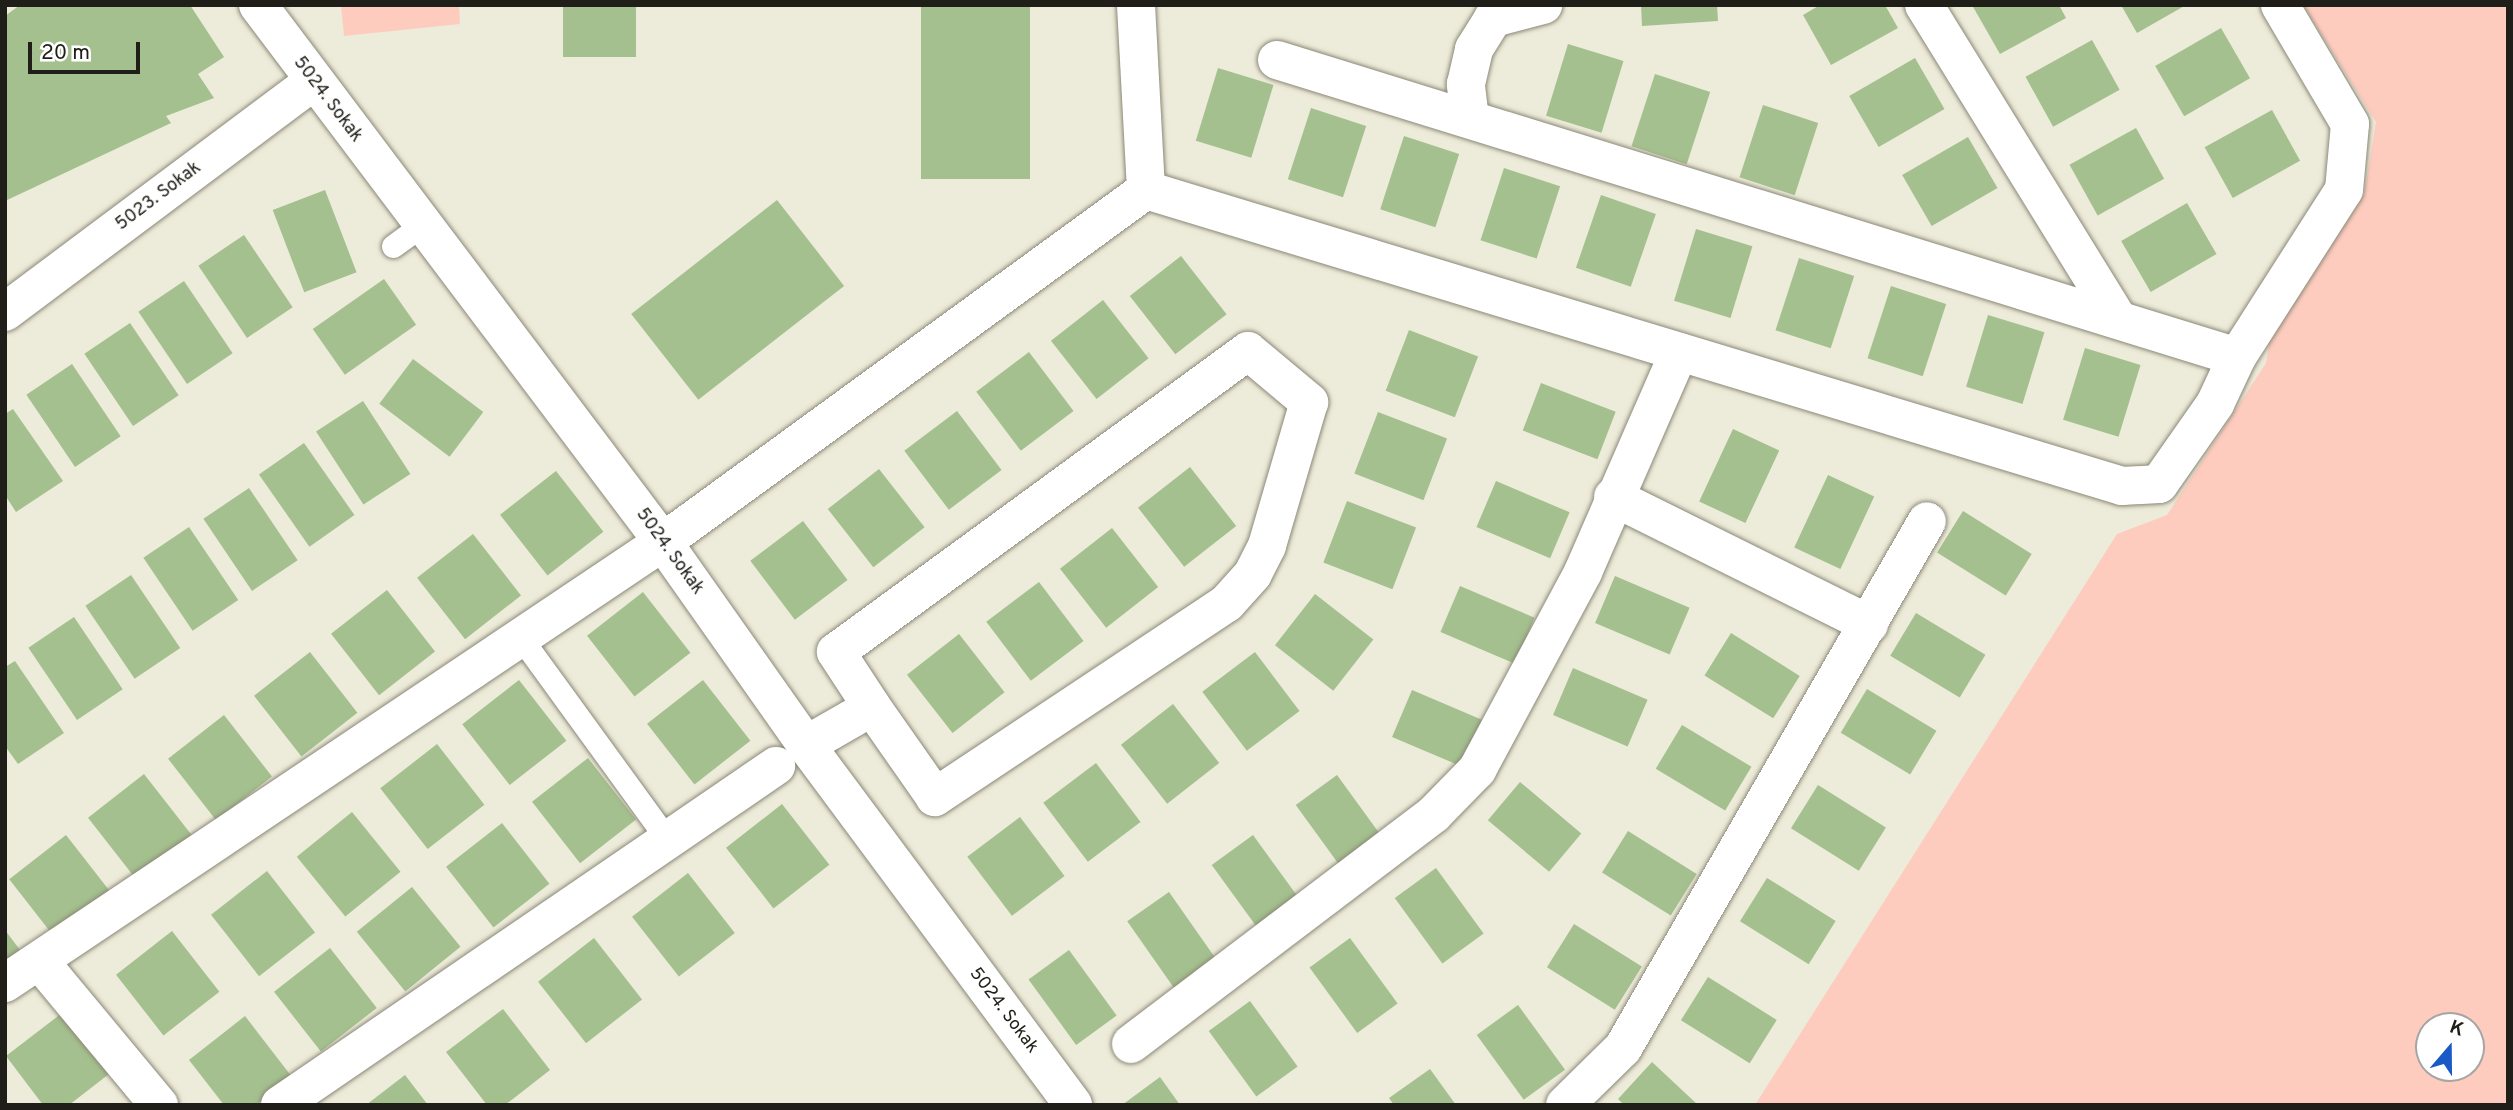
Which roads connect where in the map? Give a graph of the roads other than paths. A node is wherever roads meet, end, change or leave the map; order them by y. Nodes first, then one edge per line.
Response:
1 (258, 5) edge
2 (1136, 5) edge
3 (1543, 5) edge
4 (1924, 5) edge
5 (2280, 5) edge
6 (1276, 60) dead end
7 (312, 82) junction
8 (1470, 119) junction
9 (1146, 190) junction
10 (5, 312) edge
11 (2118, 319) junction
12 (1679, 352) junction
13 (2237, 357) junction
14 (1613, 497) junction
15 (1927, 521) dead end
16 (663, 542) junction
17 (1869, 624) junction
18 (521, 638) junction
19 (872, 707) junction
20 (791, 756) junction
21 (667, 839) junction
22 (41, 963) junction
23 (5, 983) edge
24 (1131, 1044) dead end
25 (159, 1105) edge
26 (280, 1105) edge
27 (1073, 1105) edge
28 (1565, 1105) edge

1 - 7 street, 5024. Sokak
2 - 9 street
3 - 8 street
4 - 11 street
5 - 13 street
6 - 8 street
7 - 10 street, 5023. Sokak
7 - 16 street, 5024. Sokak
8 - 11 street
9 - 12 street
9 - 16 street
11 - 13 street
12 - 13 street
12 - 14 street
14 - 17 street
14 - 24 street
15 - 17 street
16 - 18 street
16 - 20 street, 5024. Sokak
17 - 28 street
18 - 21 lane
18 - 22 street
19 - 19 street
19 - 20 street
20 - 21 street
20 - 27 street, 5024. Sokak
21 - 26 street
22 - 23 street
22 - 25 street

